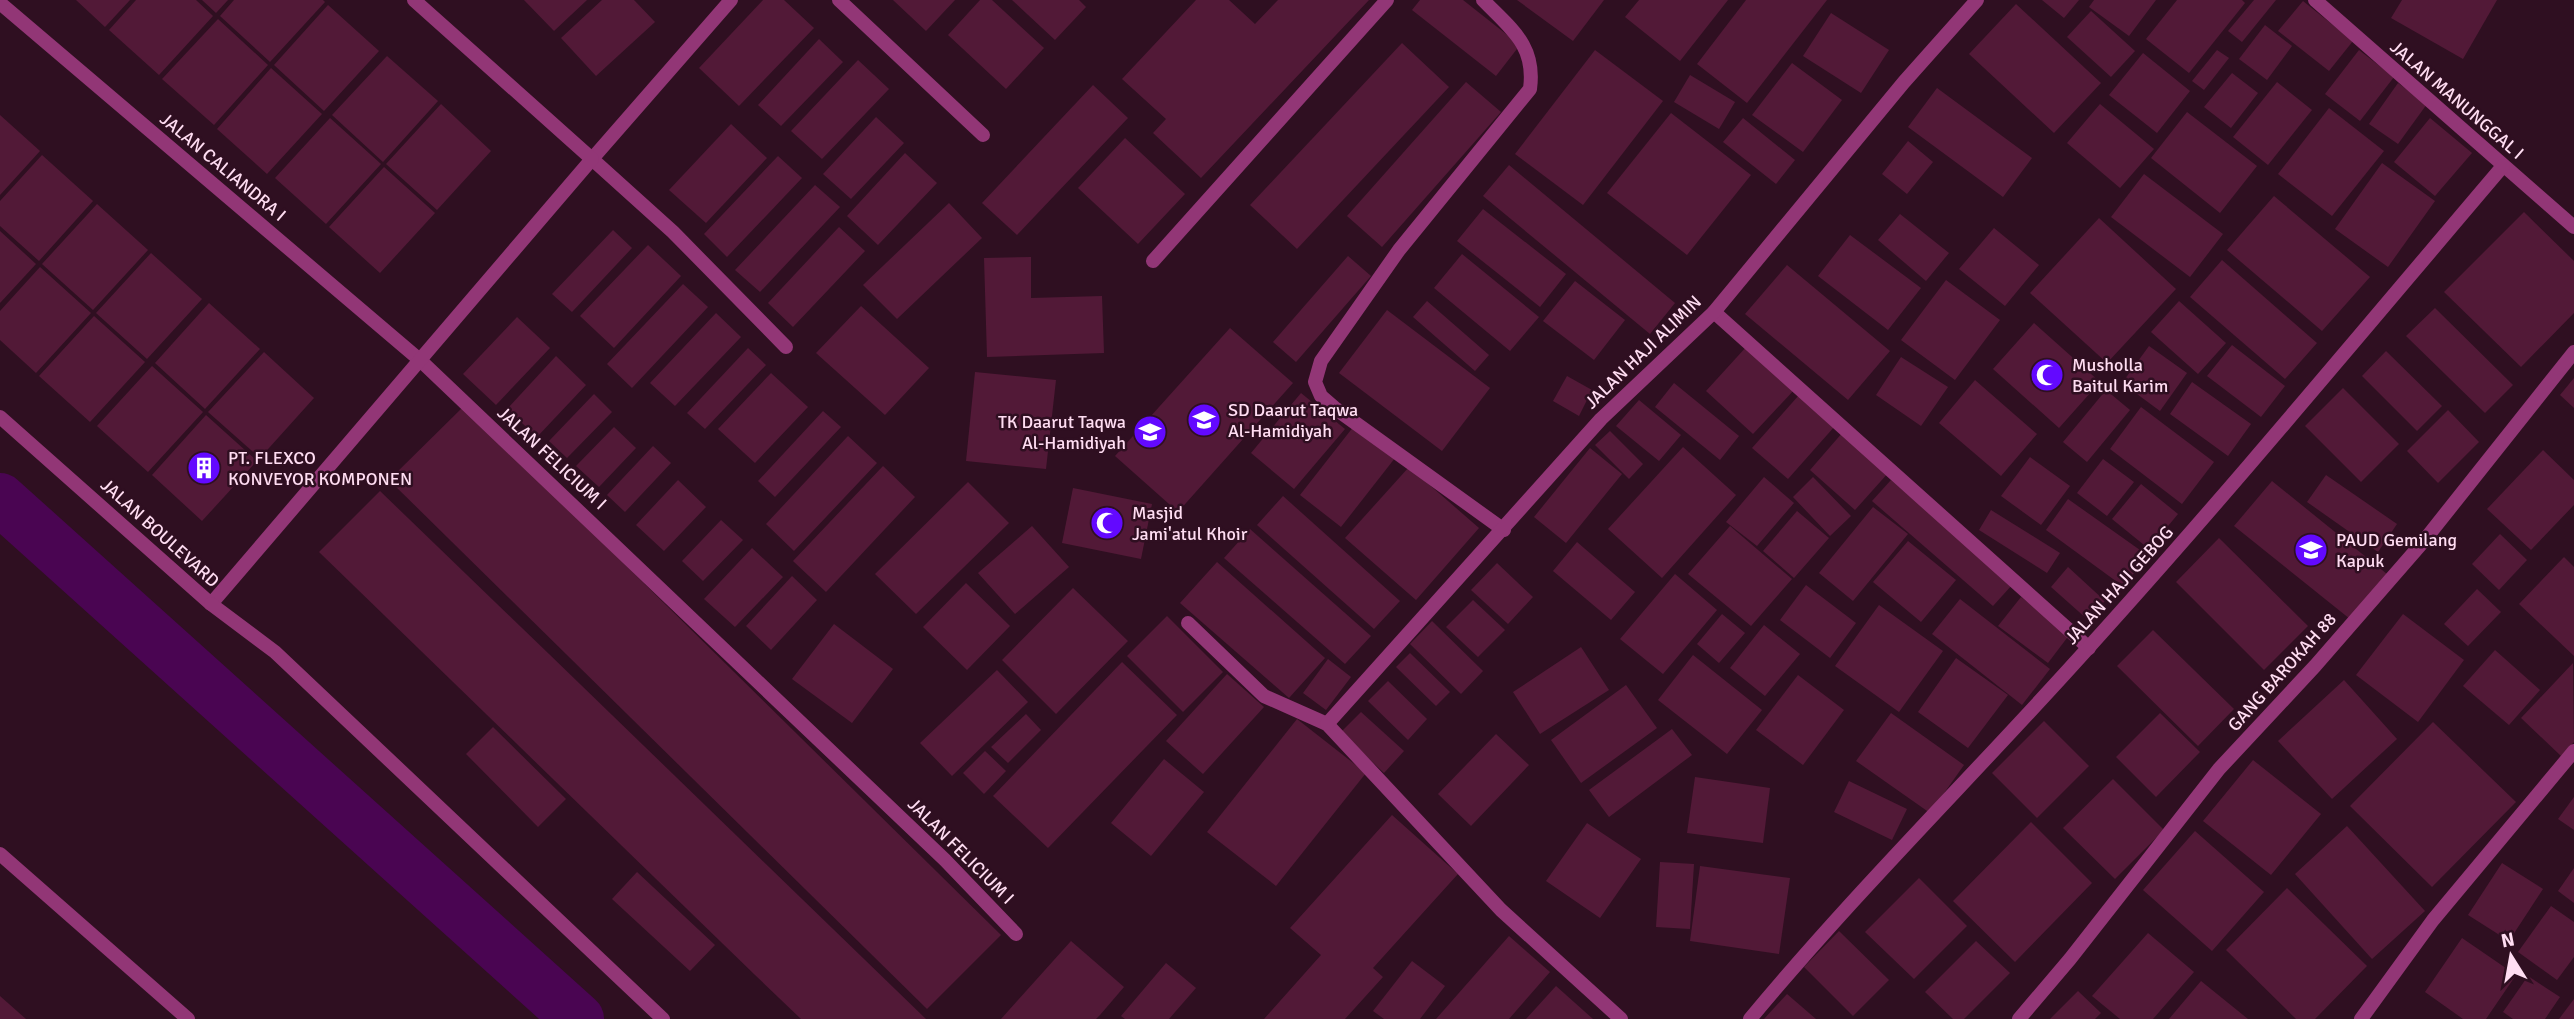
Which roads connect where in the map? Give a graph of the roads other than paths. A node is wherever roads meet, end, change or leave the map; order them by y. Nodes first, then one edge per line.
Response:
1 (414, 0) edge
2 (731, 0) edge
3 (839, 0) edge
4 (1387, 0) edge
5 (1483, 0) edge
6 (1977, 0) edge
7 (2315, 0) edge
8 (0, 3) edge
9 (983, 135) dead end
10 (592, 159) junction
11 (2503, 166) junction
12 (2574, 227) edge
13 (1153, 261) dead end
14 (1714, 312) junction
15 (786, 347) dead end
16 (2574, 352) edge
17 (421, 361) junction
18 (0, 417) edge
19 (1504, 530) junction
20 (211, 604) junction
21 (1188, 623) dead end
22 (2089, 648) junction
23 (1328, 724) junction
24 (2574, 751) edge
25 (0, 854) edge
26 (1016, 933) dead end
27 (188, 1019) edge
28 (663, 1019) edge
29 (1621, 1019) edge
30 (1750, 1019) edge
31 (2019, 1019) edge
32 (2361, 1019) edge

1 - 10 street
2 - 10 street
3 - 9 street
4 - 13 street
5 - 19 street
6 - 14 street, JALAN HAJI ALIMIN
7 - 11 street, JALAN MANUNGGAL I
8 - 17 street, JALAN CALIANDRA I
10 - 15 street
10 - 17 street
11 - 12 street, JALAN MANUNGGAL I
11 - 22 street, JALAN HAJI GEBOG
14 - 19 street, JALAN HAJI ALIMIN
14 - 22 street
16 - 31 street, GANG BAROKAH 88
17 - 20 street, JALAN BOULEVARD
17 - 26 street, JALAN FELICIUM I
18 - 20 street, JALAN BOULEVARD
19 - 23 street, JALAN HAJI ALIMIN
20 - 28 street
21 - 23 street
22 - 30 street, JALAN HAJI GEBOG
23 - 29 street
24 - 32 street
25 - 27 street

